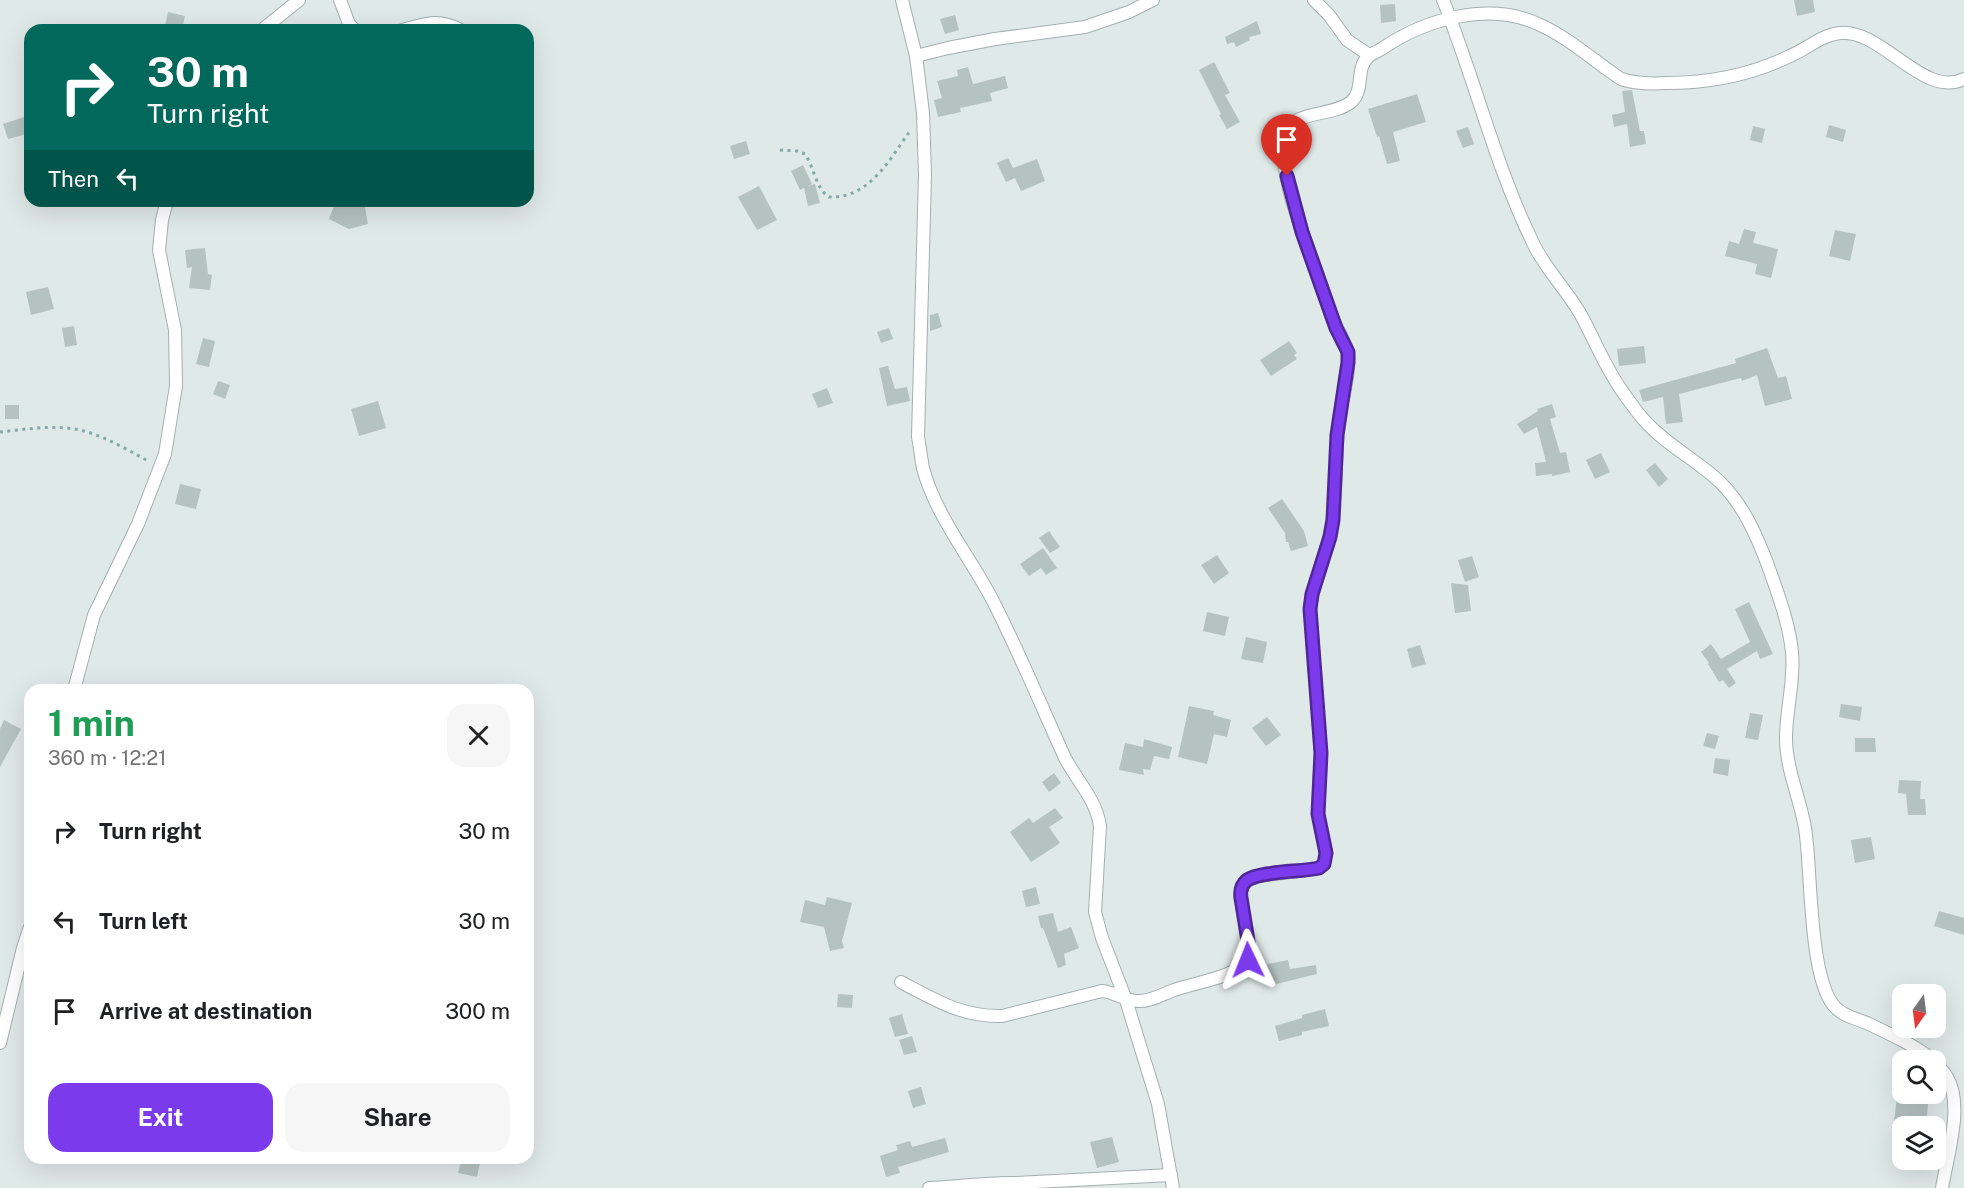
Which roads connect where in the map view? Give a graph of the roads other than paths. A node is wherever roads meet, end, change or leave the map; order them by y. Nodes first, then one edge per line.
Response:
1 (299, 0) edge
2 (340, 0) edge
3 (902, 0) edge
4 (1153, 0) edge
5 (1314, 0) edge
6 (1443, 0) edge
7 (1450, 19) junction
8 (269, 24) edge
9 (349, 24) edge
10 (428, 24) edge
11 (448, 24) edge
12 (916, 56) junction
13 (1369, 56) junction
14 (1964, 79) edge
15 (165, 207) edge
16 (76, 684) edge
17 (24, 945) edge
18 (901, 982) dead end
19 (1126, 1000) junction
20 (0, 1043) edge
21 (1920, 1050) edge
22 (1946, 1075) edge
23 (1958, 1124) edge
24 (1171, 1175) junction
25 (975, 1187) edge
26 (929, 1188) edge
27 (1173, 1188) edge
28 (1942, 1188) edge

1 - 8 street
2 - 9 street
3 - 12 street
4 - 12 street
5 - 13 street
6 - 7 street
7 - 13 street
7 - 14 street
7 - 21 street
10 - 11 street
12 - 19 street
13 - 19 street
15 - 16 street
17 - 20 street
18 - 19 street
19 - 24 street
22 - 23 street
23 - 28 street
24 - 25 street
24 - 27 street
25 - 26 street

